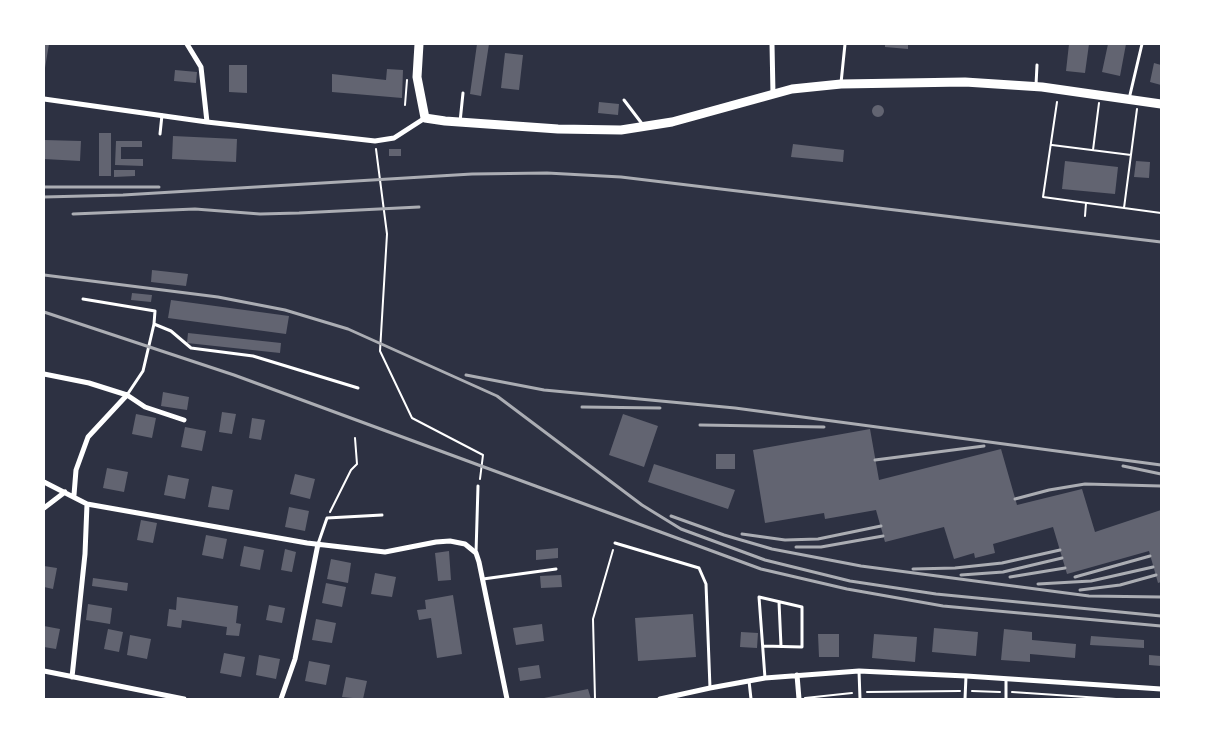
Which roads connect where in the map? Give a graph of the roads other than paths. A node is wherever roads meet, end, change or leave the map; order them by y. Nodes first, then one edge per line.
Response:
1 (187, 44) edge
2 (419, 44) edge
3 (772, 44) edge
4 (845, 44) edge
5 (1142, 44) edge
6 (1037, 65) dead end
7 (841, 84) junction
8 (1035, 87) junction
9 (463, 93) dead end
10 (773, 94) junction
11 (44, 99) edge
12 (624, 100) dead end
13 (1134, 100) junction
14 (1161, 104) edge
15 (162, 115) junction
16 (425, 118) junction
17 (207, 122) junction
18 (460, 122) junction
19 (644, 127) junction
20 (160, 134) dead end
21 (84, 299) dead end
22 (154, 324) junction
23 (44, 374) edge
24 (358, 388) dead end
25 (127, 395) junction
26 (184, 420) dead end
27 (44, 482) edge
28 (478, 486) road end
29 (66, 492) junction
30 (74, 495) junction
31 (87, 504) junction
32 (44, 508) edge
33 (382, 515) dead end
34 (615, 543) road end
35 (318, 544) junction
36 (476, 553) junction
37 (556, 569) dead end
38 (483, 579) junction
39 (779, 602) junction
40 (762, 646) junction
41 (781, 646) junction
42 (44, 671) edge
43 (859, 671) junction
44 (797, 675) junction
45 (966, 676) junction
46 (72, 677) junction
47 (765, 678) junction
48 (1006, 680) junction
49 (749, 681) junction
50 (710, 688) junction
51 (1161, 689) edge
52 (184, 699) edge
53 (281, 699) edge
54 (507, 699) edge
55 (660, 699) edge
56 (751, 699) edge
57 (799, 699) edge
58 (860, 699) edge
59 (965, 699) edge
60 (1006, 699) edge

1 - 17 street
2 - 16 main road
3 - 10 street
4 - 7 lane
5 - 13 lane
6 - 8 lane
7 - 8 main road
7 - 10 main road
8 - 13 main road
9 - 18 lane
10 - 19 main road
11 - 15 street
12 - 19 lane
13 - 14 main road
15 - 17 street
15 - 20 lane
16 - 17 street
16 - 18 main road
18 - 19 main road
21 - 22 lane
22 - 24 lane
22 - 25 lane
23 - 25 street
25 - 26 street
25 - 30 street
27 - 29 street
28 - 36 lane
29 - 30 street
29 - 32 street
30 - 31 street
31 - 35 street
31 - 46 street
33 - 35 lane
34 - 50 lane
35 - 36 street
35 - 53 street
36 - 38 street
37 - 38 lane
38 - 54 street
39 - 40 lane
39 - 41 lane
39 - 41 lane
40 - 41 lane
40 - 47 lane
42 - 46 street
43 - 44 street
43 - 45 street
43 - 58 lane
44 - 47 street
44 - 57 street
45 - 48 street
45 - 59 lane
46 - 52 street
47 - 49 street
48 - 51 street
48 - 60 lane
49 - 50 street
49 - 56 lane
50 - 55 street

